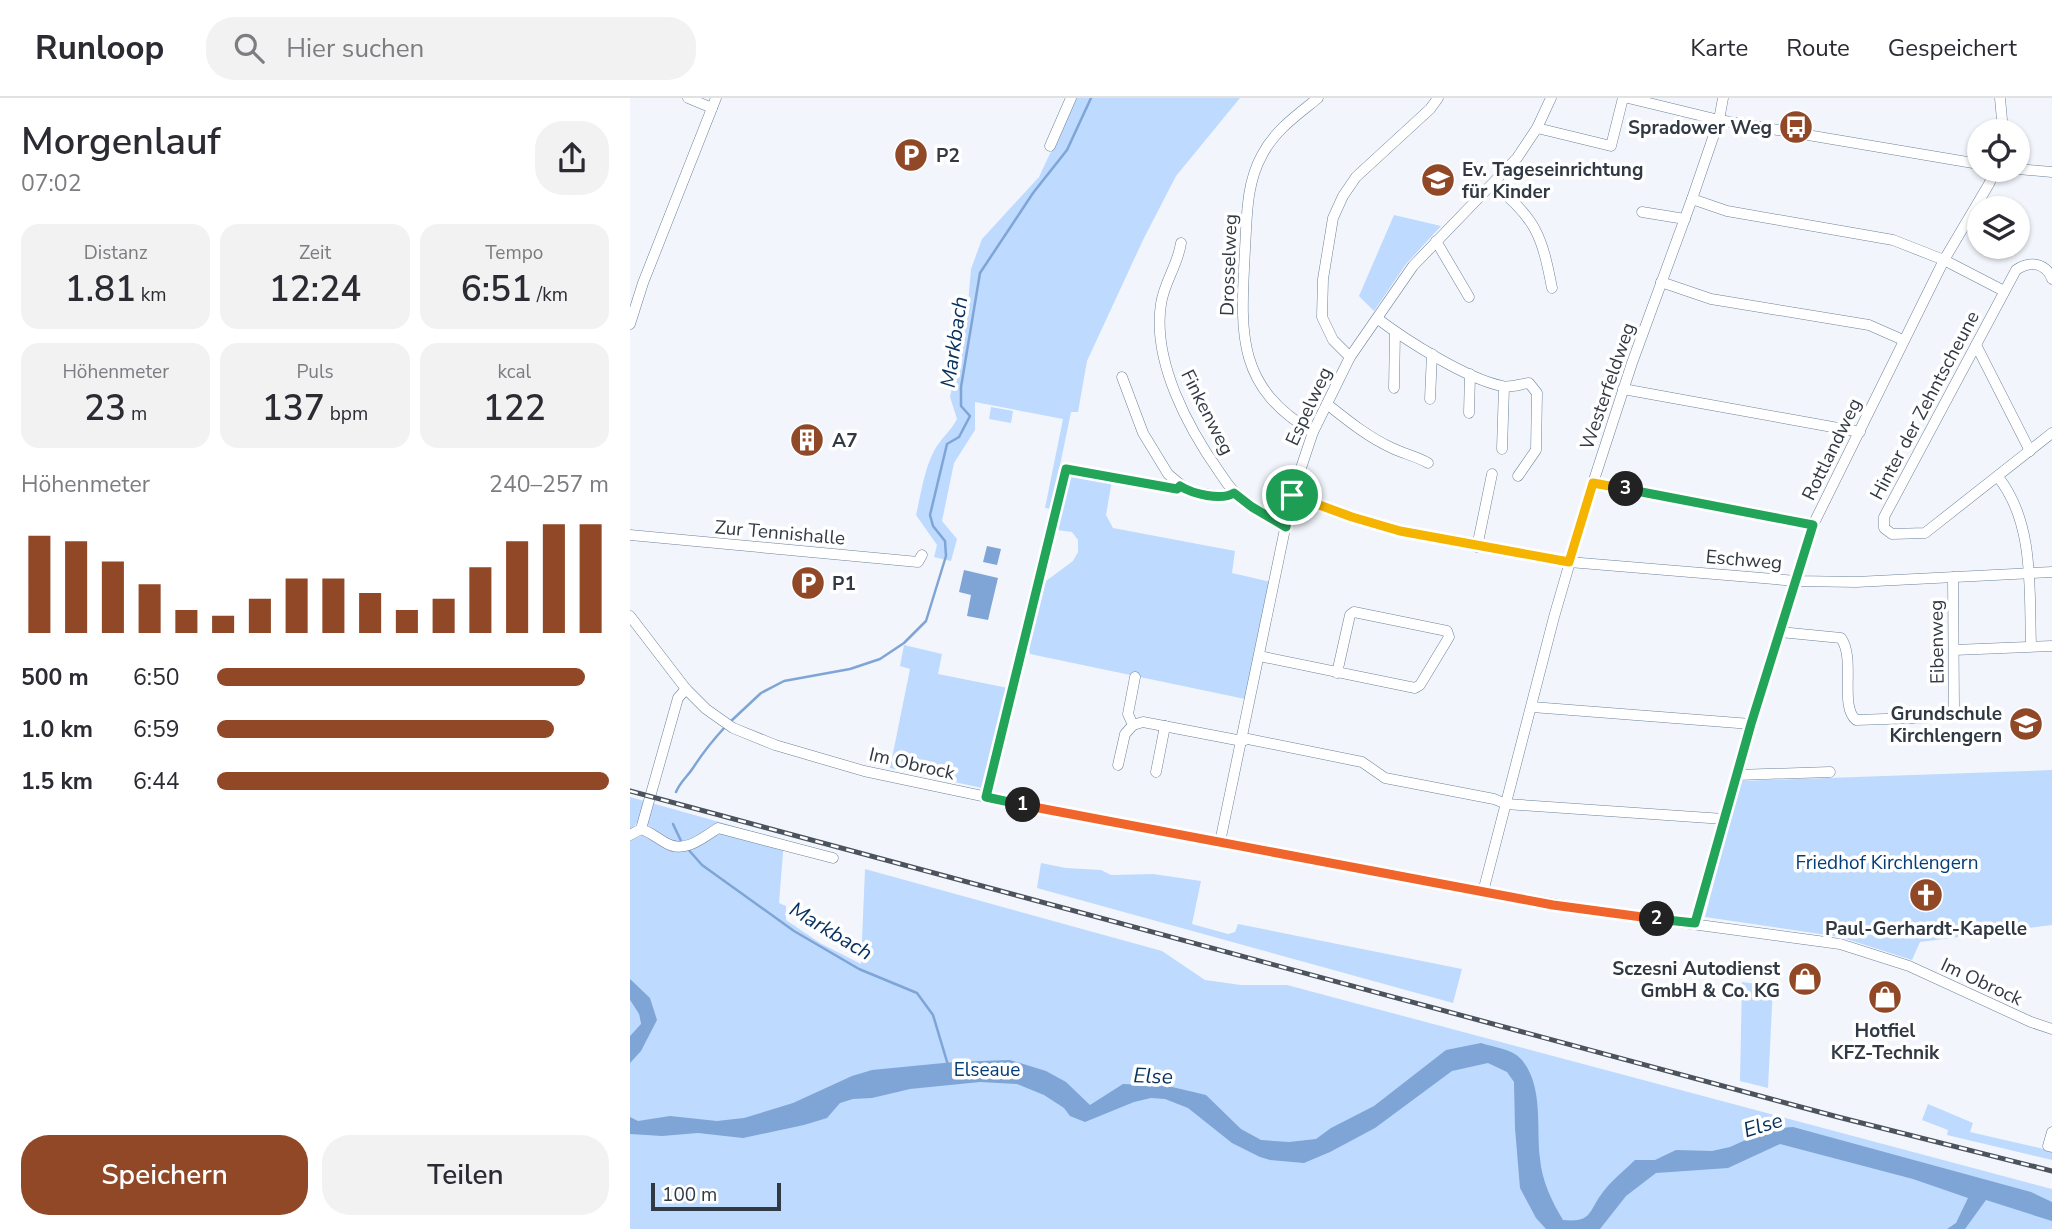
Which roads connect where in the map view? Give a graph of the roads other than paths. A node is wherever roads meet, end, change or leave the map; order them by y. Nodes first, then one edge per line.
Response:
1 (688, 98) edge
2 (1071, 98) edge
3 (1318, 98) edge
4 (1438, 98) edge
5 (1551, 98) edge
6 (1626, 98) edge
7 (1723, 98) edge
8 (2000, 98) edge
9 (714, 103) edge
10 (2002, 119) edge
11 (1718, 120) junction
12 (1536, 128) junction
13 (1050, 146) dead end
14 (1967, 162) edge
15 (2030, 170) edge
16 (2052, 172) edge
17 (1990, 182) edge
18 (1493, 184) junction
19 (1692, 199) junction
20 (1642, 212) dead end
21 (1685, 219) junction
22 (1436, 241) junction
23 (1181, 243) dead end
24 (1944, 260) junction
25 (2052, 279) edge
26 (1661, 282) junction
27 (1552, 288) dead end
28 (2004, 291) junction
29 (1469, 297) dead end
30 (1378, 319) junction
31 (630, 324) edge
32 (1395, 332) junction
33 (1903, 340) junction
34 (1976, 345) junction
35 (1432, 354) junction
36 (1350, 357) junction
37 (1470, 374) junction
38 (1122, 377) dead end
39 (1504, 387) junction
40 (1394, 388) dead end
41 (1623, 389) junction
42 (1430, 399) dead end
43 (1326, 404) junction
44 (1469, 414) dead end
45 (1314, 432) junction
46 (1860, 432) junction
47 (2052, 433) edge
48 (1502, 449) dead end
49 (2030, 451) junction
50 (1429, 463) dead end
51 (1492, 474) dead end
52 (1518, 476) dead end
53 (1998, 477) junction
54 (1593, 483) junction
55 (1180, 486) junction
56 (1234, 493) junction
57 (1292, 495) junction
58 (1813, 525) junction
59 (1286, 527) junction
60 (630, 535) edge
61 (1476, 547) junction
62 (922, 555) dead end
63 (1569, 562) junction
64 (2052, 572) edge
65 (2029, 573) junction
66 (1952, 577) junction
67 (1797, 581) junction
68 (630, 616) edge
69 (1780, 632) junction
70 (2031, 646) junction
71 (2052, 646) edge
72 (1954, 650) junction
73 (1259, 656) junction
74 (1337, 673) junction
75 (1135, 677) dead end
76 (686, 689) junction
77 (1532, 707) junction
78 (1751, 724) junction
79 (1133, 725) junction
80 (1165, 726) junction
81 (1242, 741) junction
82 (1118, 765) dead end
83 (1156, 772) dead end
84 (1830, 772) dead end
85 (1737, 775) junction
86 (986, 797) junction
87 (1506, 804) junction
88 (1724, 819) junction
89 (641, 829) junction
90 (630, 835) edge
91 (1220, 842) junction
92 (834, 858) dead end
93 (1483, 892) junction
94 (1695, 923) junction
95 (2052, 1029) edge
96 (2052, 1132) edge
97 (2052, 1147) edge

1 - 9 street
2 - 13 street
3 - 45 street, Drosselweg
4 - 36 street
5 - 12 street, Espelweg
6 - 11 street
6 - 12 street
7 - 11 street, Westerfeldweg
8 - 10 street
9 - 31 street
11 - 14 street
11 - 19 street, Westerfeldweg
12 - 18 street, Espelweg
15 - 16 street
17 - 24 street, Rottlandweg
18 - 22 street, Espelweg
18 - 27 street
19 - 21 street, Westerfeldweg
19 - 24 street
20 - 21 street
21 - 26 street, Westerfeldweg
22 - 29 street
22 - 30 street, Espelweg
23 - 56 street, Finkenweg
24 - 28 street
24 - 33 street, Rottlandweg
25 - 28 street, Hinter der Zehntscheune
26 - 33 street
26 - 41 street, Westerfeldweg
28 - 34 street, Hinter der Zehntscheune
30 - 32 street
30 - 36 street, Espelweg
32 - 35 street
32 - 40 street
33 - 46 street, Rottlandweg
34 - 49 street
34 - 53 street, Hinter der Zehntscheune
35 - 37 street
35 - 42 street
36 - 43 street, Espelweg
37 - 39 street
37 - 44 street
38 - 55 street
39 - 48 street
39 - 52 street
41 - 46 street
41 - 54 street, Westerfeldweg
43 - 45 street, Espelweg
43 - 50 street
45 - 57 street, Espelweg
46 - 58 street, Rottlandweg
47 - 49 street, Hinter der Zehntscheune
49 - 53 street, Hinter der Zehntscheune
51 - 61 street
53 - 65 street
54 - 58 street
54 - 63 street, Westerfeldweg
55 - 56 street
55 - 86 street
56 - 59 street, Finkenweg
57 - 59 street, Espelweg
57 - 61 street, Eschweg
58 - 67 street, Rottlandweg
59 - 73 street, Espelweg
60 - 62 street, Zur Tennishalle
61 - 63 street, Eschweg
63 - 67 street, Eschweg
63 - 77 street, Westerfeldweg
64 - 65 street, Eschweg
65 - 66 street, Eschweg
65 - 70 street
66 - 67 street, Eschweg
66 - 72 street, Eibenweg
67 - 69 street, Rottlandweg
68 - 76 street, Im Obrock
69 - 72 street, Eibenweg
69 - 78 street, Rottlandweg
70 - 71 street
70 - 72 street
73 - 74 street
73 - 81 street, Espelweg
74 - 74 street
75 - 79 street
76 - 86 street, Im Obrock
76 - 89 street
77 - 78 street
77 - 87 street, Westerfeldweg
78 - 85 street, Rottlandweg
79 - 80 street
79 - 82 street
80 - 81 street
80 - 83 street
81 - 87 street
81 - 91 street, Espelweg
84 - 85 street
85 - 88 street, Rottlandweg
86 - 91 street, Im Obrock
87 - 88 street
87 - 93 street, Westerfeldweg
88 - 94 street, Rottlandweg
89 - 90 street
89 - 92 street
91 - 93 street, Im Obrock
93 - 94 street, Im Obrock
94 - 95 street, Im Obrock
96 - 97 street

